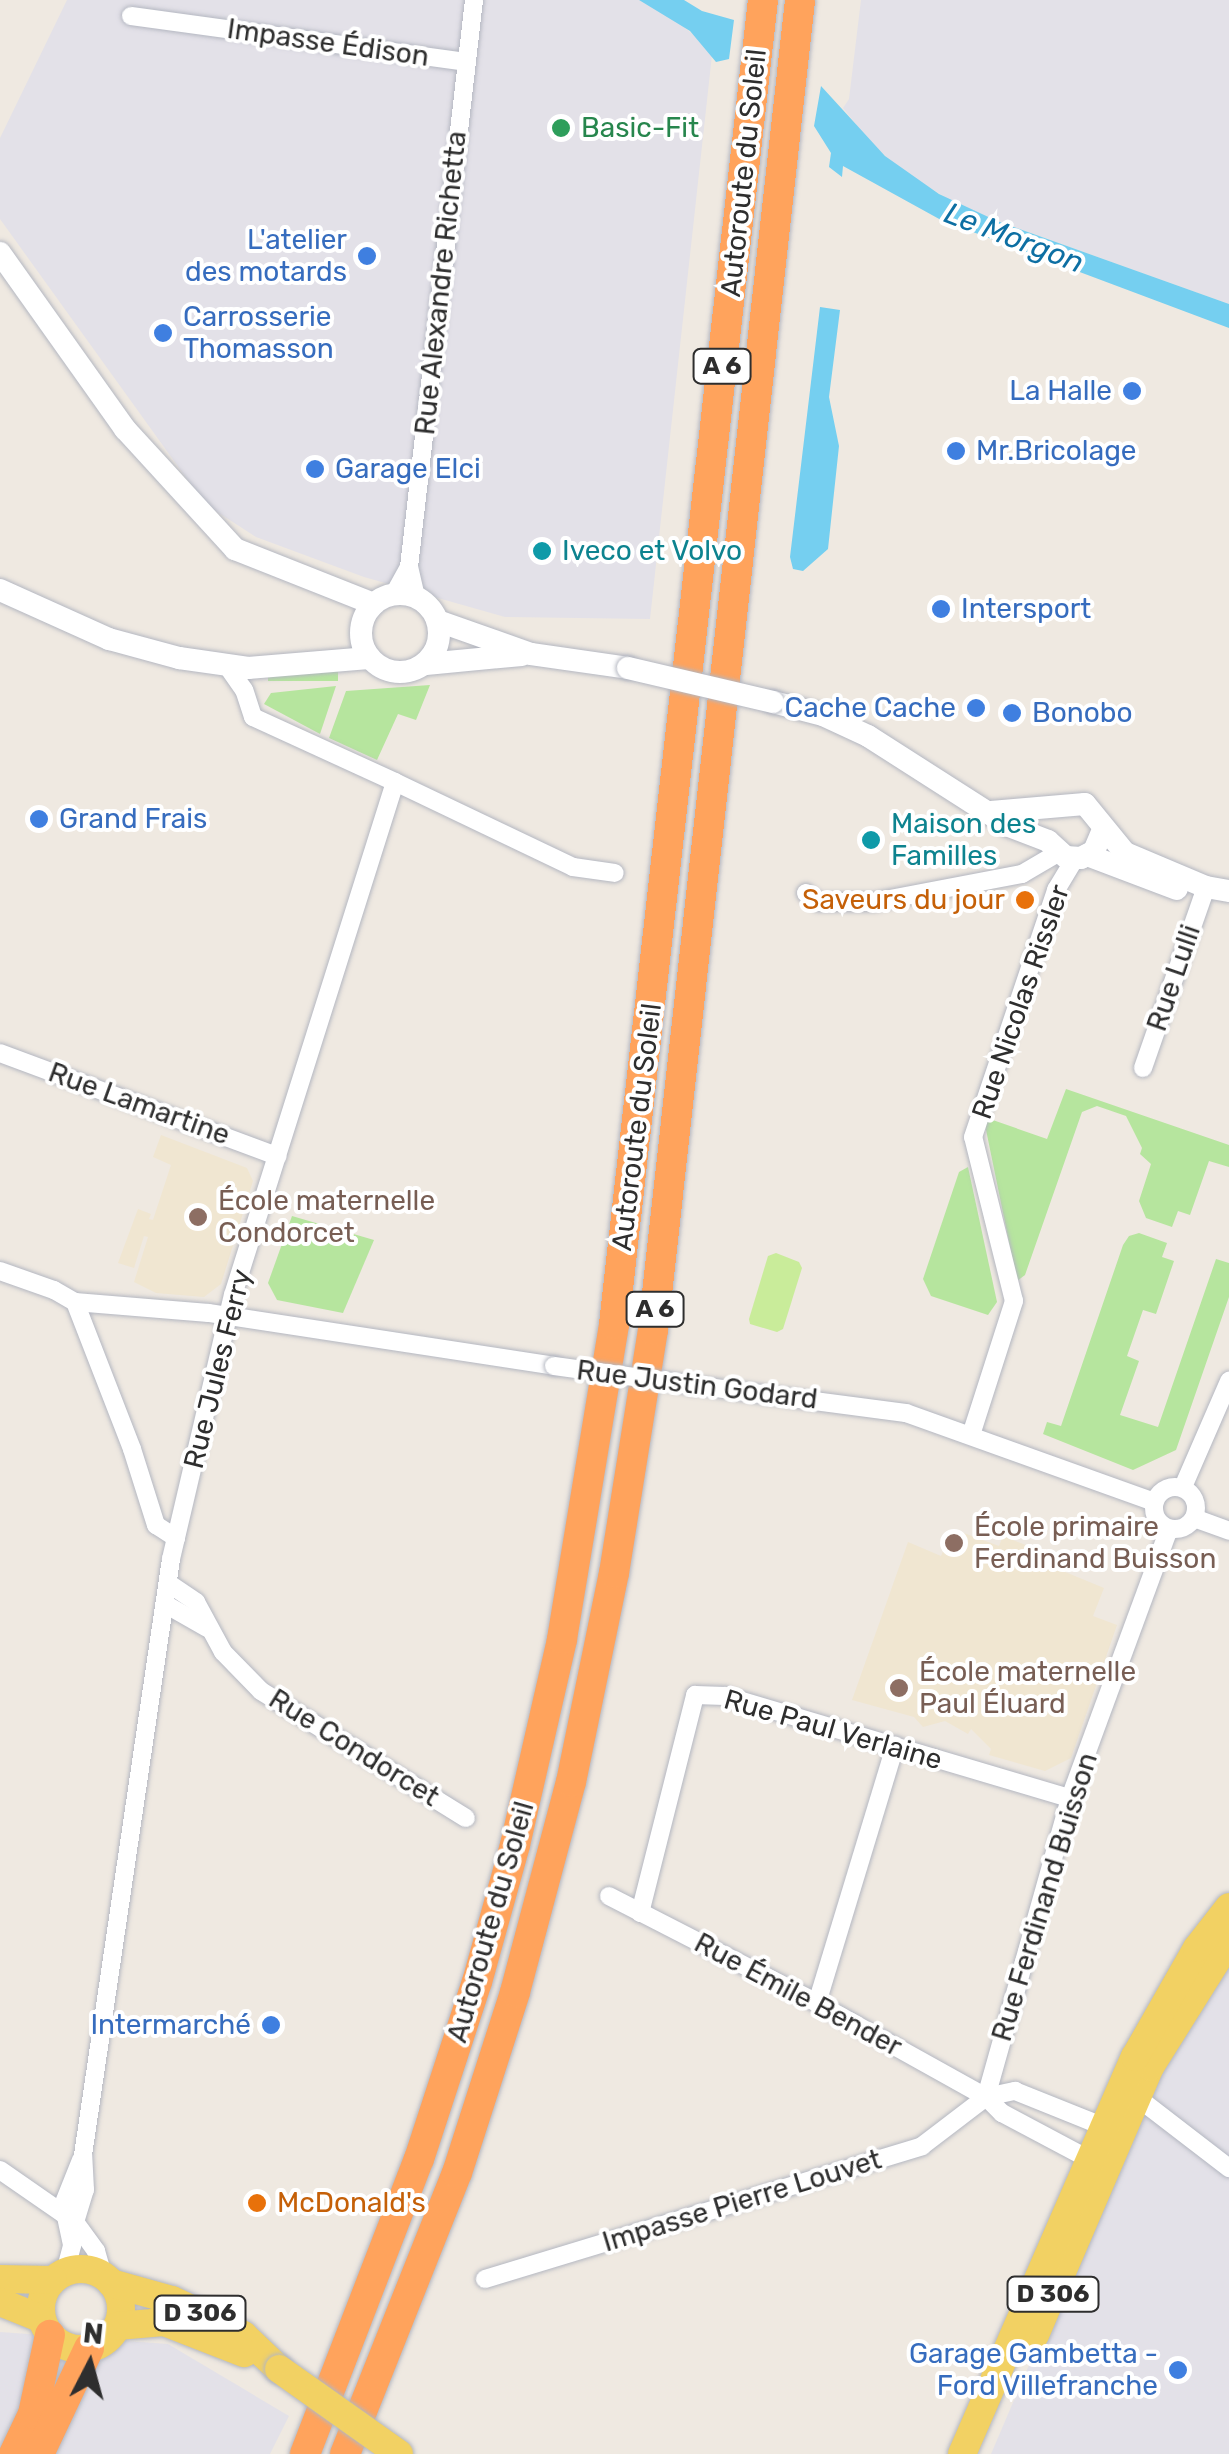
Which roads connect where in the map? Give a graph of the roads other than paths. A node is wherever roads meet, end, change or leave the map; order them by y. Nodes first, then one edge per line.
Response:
1 (474, 0) edge
2 (800, 0) edge
3 (762, 8) edge
4 (131, 16) dead end
5 (466, 62) junction
6 (0, 253) edge
7 (0, 590) edge
8 (395, 598) junction
9 (438, 620) junction
10 (531, 654) junction
11 (370, 658) junction
12 (426, 664) junction
13 (228, 666) junction
14 (266, 668) junction
15 (244, 690) junction
16 (395, 782) junction
17 (1055, 810) junction
18 (991, 812) junction
19 (1102, 830) junction
20 (1067, 852) junction
21 (615, 873) dead end
22 (1218, 889) edge
23 (806, 893) dead end
24 (0, 1053) edge
25 (1143, 1068) dead end
26 (277, 1156) junction
27 (0, 1271) edge
28 (75, 1302) junction
29 (228, 1316) junction
30 (1229, 1381) edge
31 (971, 1435) junction
32 (1183, 1487) junction
33 (1154, 1502) junction
34 (1194, 1518) junction
35 (1169, 1528) junction
36 (1229, 1531) edge
37 (176, 1538) junction
38 (168, 1582) junction
39 (164, 1604) junction
40 (207, 1628) junction
41 (895, 1746) junction
42 (1070, 1798) junction
43 (466, 1818) dead end
44 (609, 1896) dead end
45 (1229, 1907) edge
46 (640, 1913) junction
47 (1229, 1940) edge
48 (817, 2004) junction
49 (986, 2097) junction
50 (1138, 2098) junction
51 (1112, 2130) junction
52 (1098, 2164) junction
53 (1229, 2168) edge
54 (0, 2170) edge
55 (67, 2214) junction
56 (59, 2276) junction
57 (0, 2279) edge
58 (107, 2280) junction
59 (485, 2280) dead end
60 (414, 2283) junction
61 (0, 2302) edge
62 (117, 2326) junction
63 (46, 2327) junction
64 (89, 2348) junction
65 (278, 2368) junction
66 (14, 2454) edge
67 (39, 2454) edge
68 (305, 2454) edge
69 (346, 2454) edge
70 (354, 2454) edge
71 (399, 2454) edge
72 (962, 2454) edge
73 (980, 2454) edge

1 - 5 street, Rue Alexandre Richetta
2 - 60 highway, Autoroute du Soleil / A 6
3 - 68 highway, Autoroute du Soleil / A 6
4 - 5 street, Impasse Édison
5 - 8 street, Rue Alexandre Richetta
6 - 8 street
7 - 13 street
8 - 9 street
8 - 11 street
9 - 10 street
9 - 12 street
10 - 12 street
10 - 18 street, bridge
11 - 12 street
11 - 14 street
13 - 14 street
13 - 15 street
14 - 15 street
15 - 16 street
16 - 21 street
16 - 26 street, Rue Jules Ferry
17 - 18 street
17 - 19 street
17 - 20 street
18 - 20 street
19 - 20 street
19 - 22 street
20 - 22 street
20 - 23 street
20 - 31 street, Rue Nicolas Rissler
22 - 25 street, Rue Lulli
24 - 26 street, Rue Lamartine
26 - 29 street, Rue Jules Ferry
27 - 28 street
28 - 29 street
28 - 37 street
29 - 31 street, Rue Justin Godard, bridge
29 - 37 street, Rue Jules Ferry
30 - 32 street
31 - 33 street, Rue Justin Godard
32 - 33 street
32 - 34 street
33 - 35 street
34 - 35 street
34 - 36 street
35 - 42 street, Rue Ferdinand Buisson
37 - 38 street, Rue Jules Ferry
38 - 39 street, Rue Jules Ferry
38 - 40 street, Rue Condorcet
39 - 40 street, Rue Condorcet
39 - 55 street, Rue Jules Ferry
40 - 43 street, Rue Condorcet
41 - 42 street, Rue Paul Verlaine
41 - 46 street, Rue Paul Verlaine
41 - 48 street
42 - 49 street, Rue Ferdinand Buisson
44 - 46 street, Rue Émile Bender
45 - 51 main road, D 306
46 - 48 street, Rue Émile Bender
47 - 50 main road, D 306
48 - 49 street, Rue Émile Bender
49 - 51 street, Rue Émile Bender
49 - 52 street, Rue Émile Bender
49 - 59 street, Impasse Pierre Louvet
50 - 51 main road, D 306
50 - 53 street
51 - 52 main road, D 306
52 - 72 main road, D 306
52 - 73 main road, D 306
54 - 55 street
55 - 56 street, Rue Jules Ferry
55 - 58 street
56 - 57 main road
56 - 58 main road
56 - 63 main road
58 - 62 main road
58 - 65 main road, D 306
60 - 69 highway, Autoroute du Soleil / A 6
60 - 70 highway
61 - 63 main road
62 - 64 main road
62 - 65 main road, D 306
63 - 64 main road
63 - 66 highway
64 - 67 highway
65 - 71 main road, D 306, bridge

